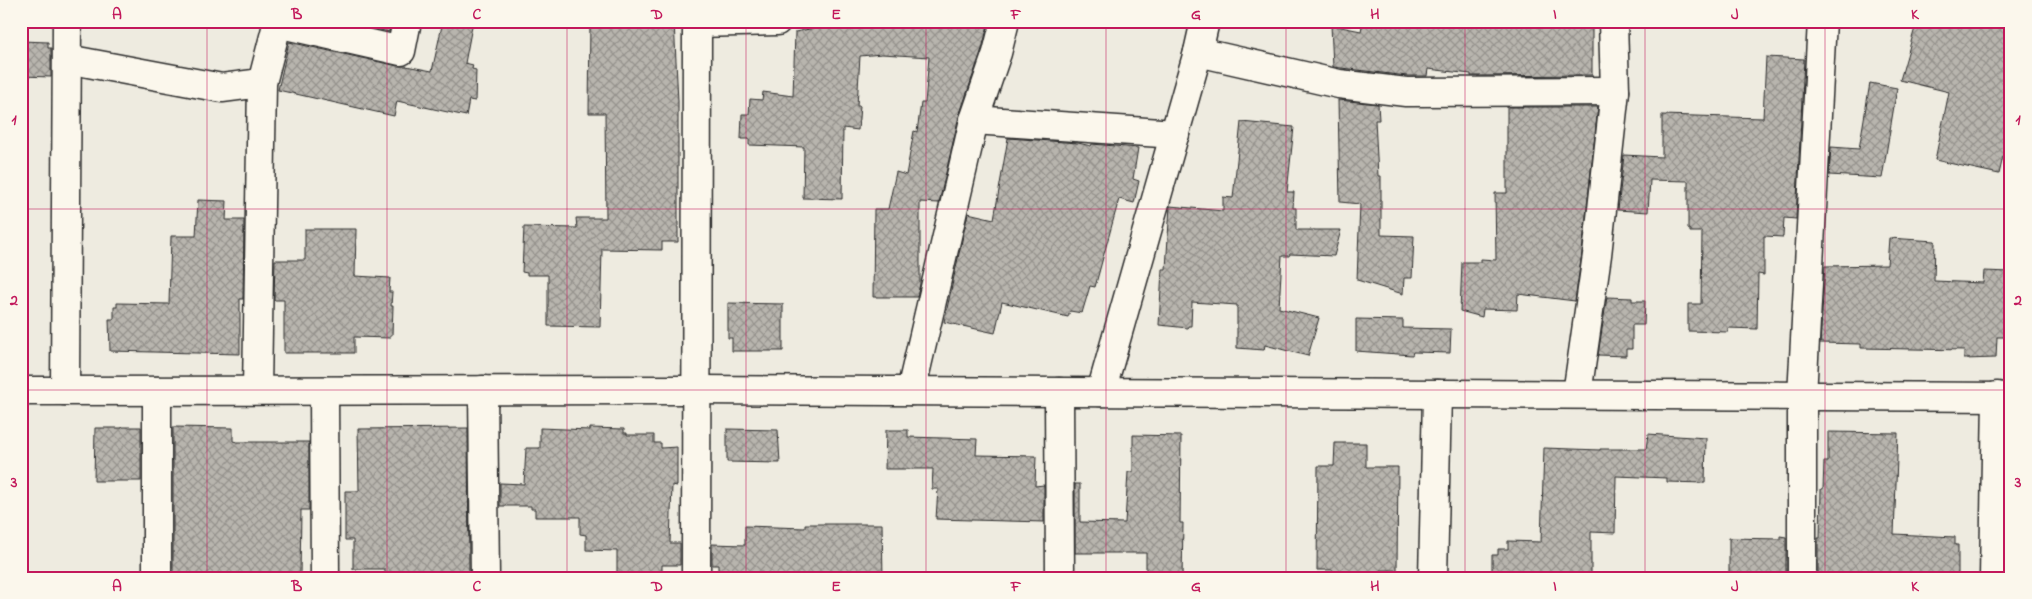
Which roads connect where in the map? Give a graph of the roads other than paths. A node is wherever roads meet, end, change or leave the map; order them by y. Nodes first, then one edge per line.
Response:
1 (68, 21) edge
2 (407, 21) edge
3 (776, 21) edge
4 (1005, 21) edge
5 (1205, 21) edge
6 (1613, 21) edge
7 (1822, 21) edge
8 (277, 22) edge
9 (697, 22) edge
10 (1198, 52) junction
11 (67, 60) junction
12 (262, 83) junction
13 (1615, 90) junction
14 (974, 120) junction
15 (1175, 134) junction
16 (257, 390) junction
17 (483, 390) junction
18 (698, 390) junction
19 (21, 391) edge
20 (65, 391) junction
21 (157, 391) junction
22 (324, 391) junction
23 (911, 391) junction
24 (1060, 392) junction
25 (1101, 392) junction
26 (1437, 394) junction
27 (1577, 394) junction
28 (1802, 396) junction
29 (2004, 396) edge
30 (157, 578) edge
31 (325, 578) edge
32 (485, 578) edge
33 (696, 578) edge
34 (1060, 578) edge
35 (1433, 578) edge
36 (1802, 578) edge
37 (1994, 578) edge

1 - 11 street
2 - 8 street
3 - 9 street
4 - 14 street
5 - 10 street
6 - 13 street
7 - 28 street
8 - 12 street
9 - 18 street
10 - 13 street
10 - 15 street
11 - 12 street
11 - 20 street
12 - 16 street
13 - 27 street
14 - 15 street
14 - 23 street
15 - 25 street
16 - 21 street
16 - 22 street
17 - 18 street
17 - 22 street
17 - 32 street
18 - 23 street
18 - 33 street
19 - 20 street
20 - 21 street
21 - 30 street
22 - 31 street
23 - 24 street
24 - 25 street
24 - 34 street
25 - 26 street
26 - 27 street
26 - 35 street
27 - 28 street
28 - 29 street
28 - 36 street
29 - 37 street

